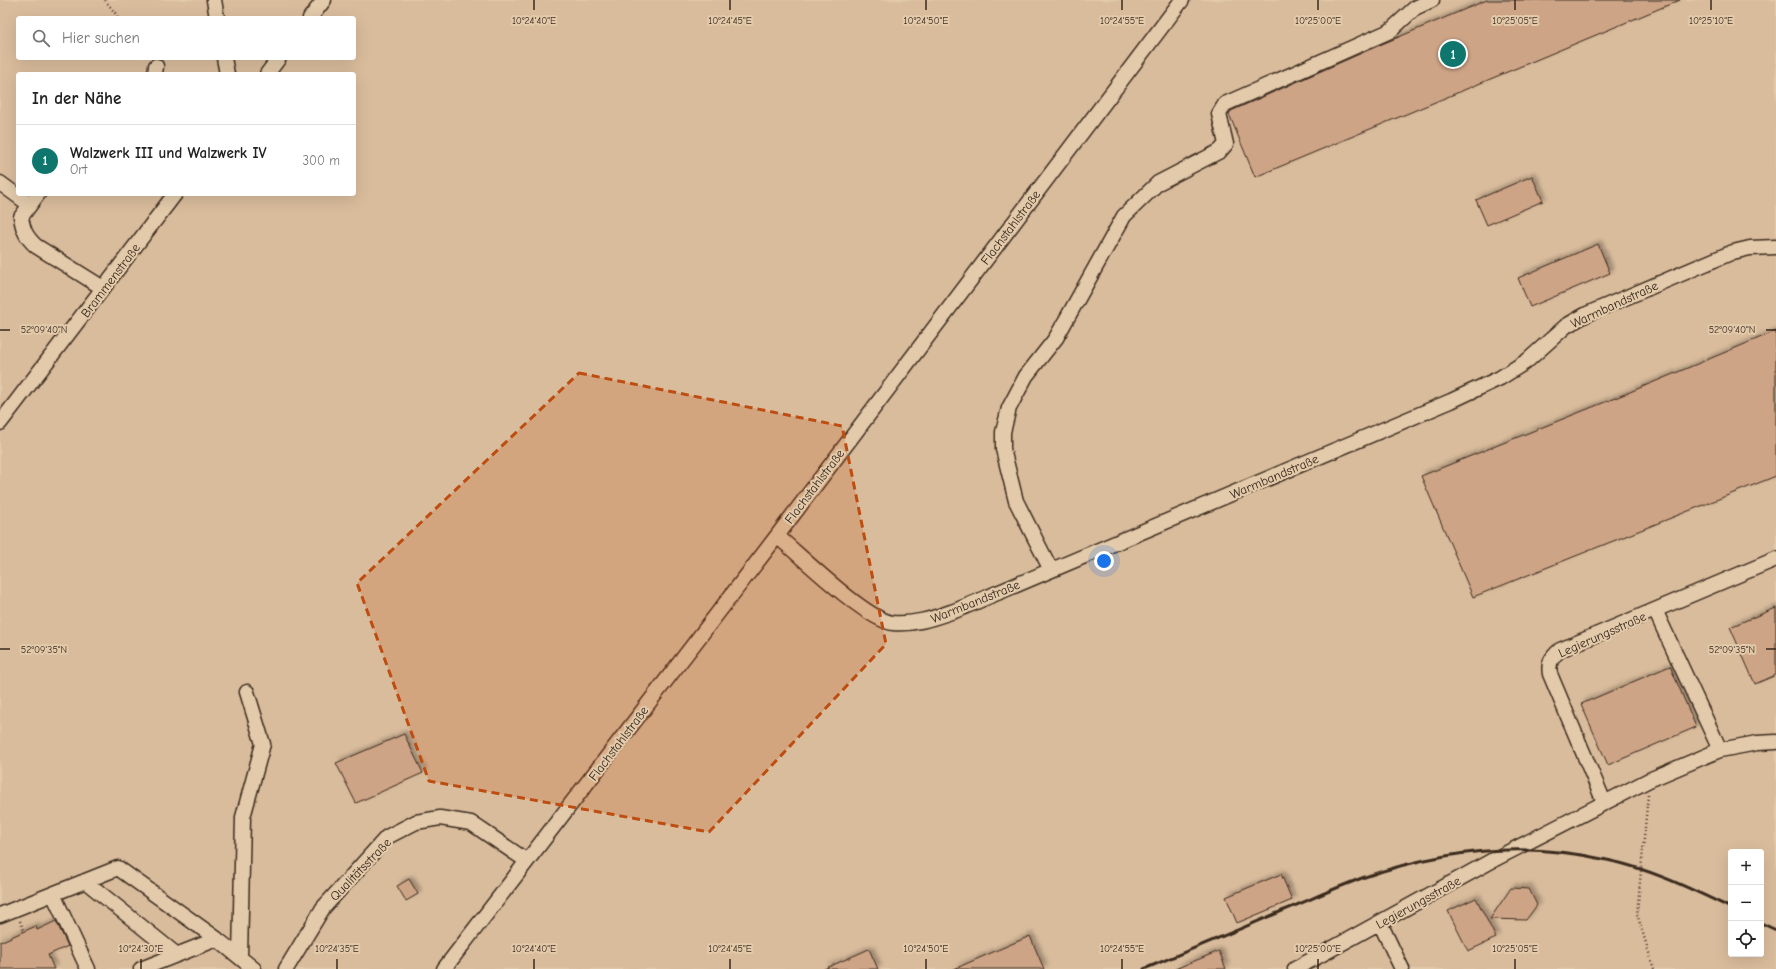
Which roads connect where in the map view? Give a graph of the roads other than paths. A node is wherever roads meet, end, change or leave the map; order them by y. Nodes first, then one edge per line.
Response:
1 (214, 0) edge
2 (324, 0) edge
3 (1182, 0) edge
4 (1432, 0) edge
5 (218, 16) edge
6 (312, 16) edge
7 (224, 60) edge
8 (278, 60) edge
9 (227, 72) edge
10 (269, 72) edge
11 (0, 182) edge
12 (16, 190) edge
13 (174, 196) edge
14 (34, 199) edge
15 (1776, 247) edge
16 (103, 288) junction
17 (0, 423) edge
18 (777, 536) junction
19 (1776, 559) edge
20 (1051, 570) junction
21 (1655, 610) junction
22 (248, 692) dead end
23 (1776, 742) edge
24 (1720, 750) junction
25 (1604, 802) junction
26 (527, 861) junction
27 (85, 881) junction
28 (52, 894) junction
29 (0, 915) edge
30 (1380, 923) junction
31 (217, 939) junction
32 (177, 956) junction
33 (240, 957) junction
34 (88, 969) edge
35 (141, 969) edge
36 (254, 969) edge
37 (286, 969) edge
38 (444, 969) edge
39 (1295, 969) edge
40 (1402, 969) edge

1 - 5 lane
2 - 6 lane
3 - 18 lane, Flachstahlstraße
4 - 20 lane
7 - 9 lane
8 - 10 lane
11 - 12 lane
13 - 16 lane, Brammenstraße
14 - 16 lane
15 - 20 lane, Warmbandstraße
16 - 17 lane, Brammenstraße
18 - 20 lane, Warmbandstraße
18 - 26 lane, Flachstahlstraße
19 - 21 lane, Legierungsstraße
21 - 24 lane
21 - 25 lane, Legierungsstraße
22 - 33 lane
23 - 24 lane, Legierungsstraße
24 - 25 lane, Legierungsstraße
25 - 30 lane, Legierungsstraße
26 - 37 lane, Qualitätsstraße
26 - 38 lane, Flachstahlstraße
27 - 28 lane
27 - 31 lane
27 - 32 lane
28 - 29 lane
28 - 34 lane
30 - 39 lane, Legierungsstraße
30 - 40 lane
31 - 32 lane
31 - 33 lane
32 - 35 lane
33 - 36 lane

